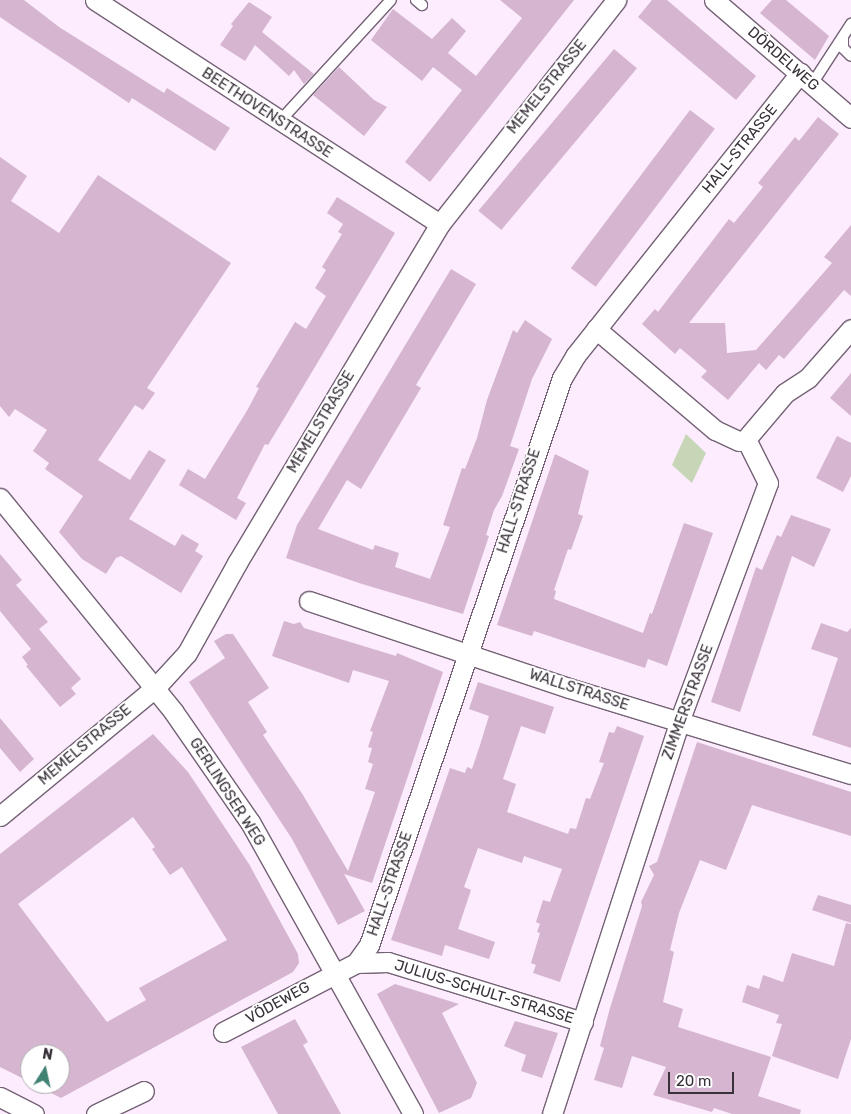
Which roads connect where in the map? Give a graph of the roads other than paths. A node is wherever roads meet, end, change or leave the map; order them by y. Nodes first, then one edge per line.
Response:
1 (95, 0) edge
2 (392, 0) edge
3 (616, 0) edge
4 (714, 0) edge
5 (851, 24) edge
6 (843, 37) junction
7 (851, 56) edge
8 (806, 79) junction
9 (851, 118) edge
10 (280, 121) junction
11 (440, 224) junction
12 (596, 329) junction
13 (851, 329) edge
14 (738, 441) dead end
15 (0, 498) edge
16 (309, 601) dead end
17 (469, 654) junction
18 (155, 688) junction
19 (680, 722) junction
20 (851, 774) edge
21 (0, 816) edge
22 (356, 963) junction
23 (332, 973) junction
24 (583, 1022) junction
25 (223, 1032) dead end
26 (144, 1091) dead end
27 (8, 1105) edge
28 (34, 1114) edge
29 (96, 1114) edge
30 (413, 1114) edge
31 (552, 1114) edge

1 - 10 street, BEETHOVENSTRASSE
2 - 10 lane
3 - 11 street, MEMELSTRASSE
4 - 8 street, DÖRDELWEG
5 - 6 lane
6 - 7 lane
6 - 8 lane
8 - 9 street, DÖRDELWEG
8 - 12 street, HALL-STRASSE
10 - 11 street, BEETHOVENSTRASSE
11 - 18 street, MEMELSTRASSE
12 - 14 street
12 - 17 street, HALL-STRASSE
13 - 19 street, ZIMMERSTRASSE
15 - 18 street, GERLINGSER WEG
16 - 17 street, WALLSTRASSE
17 - 19 street, WALLSTRASSE
17 - 22 street, HALL-STRASSE
18 - 21 street, MEMELSTRASSE
18 - 23 street, GERLINGSER WEG
19 - 20 street, WALLSTRASSE
19 - 24 street, ZIMMERSTRASSE
22 - 23 street
22 - 24 street, JULIUS-SCHULT-STRASSE
23 - 25 street, VÖDEWEG
23 - 30 street, GERLINGSER WEG
24 - 31 street, ZIMMERSTRASSE
26 - 29 street
27 - 28 street

